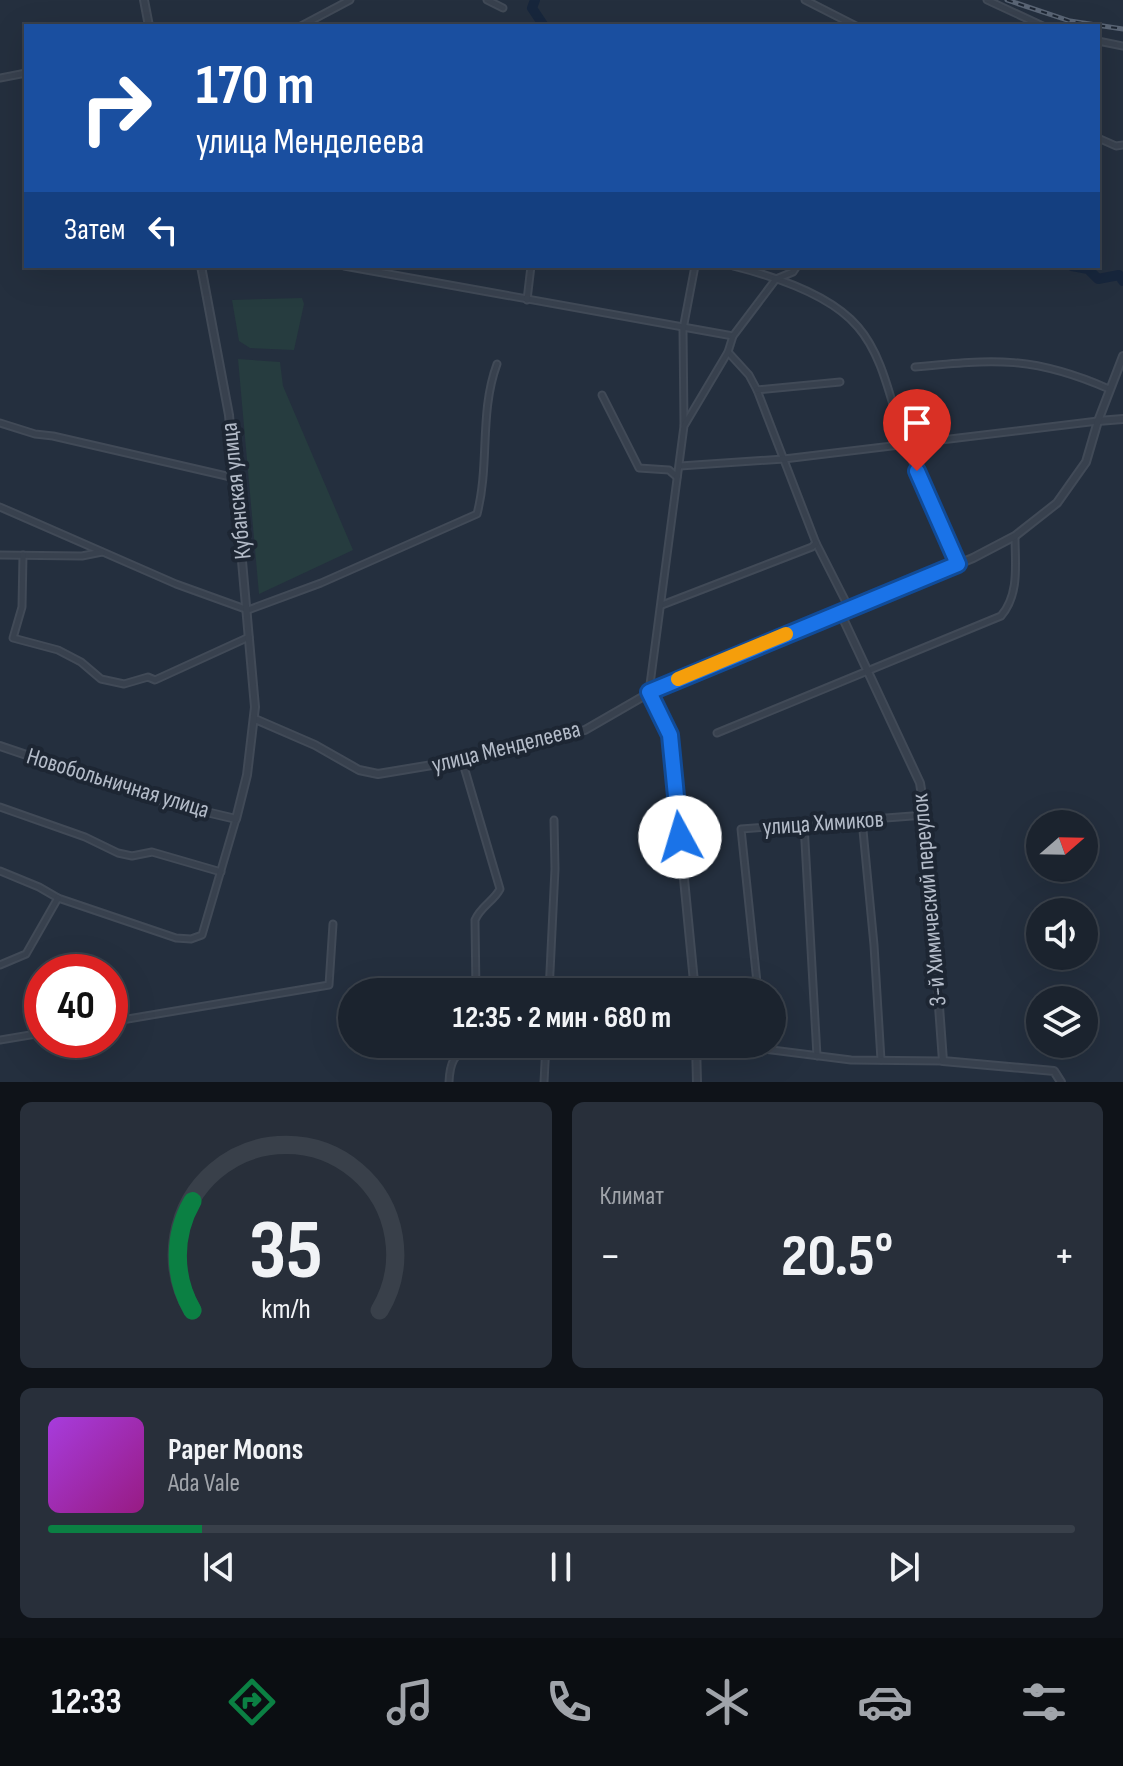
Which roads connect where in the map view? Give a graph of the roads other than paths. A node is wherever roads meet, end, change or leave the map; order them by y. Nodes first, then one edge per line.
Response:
1 (144, 0) edge
2 (350, 0) edge
3 (487, 0) edge
4 (805, 0) edge
5 (987, 0) edge
6 (503, 8) dead end
7 (149, 24) edge
8 (305, 24) edge
9 (852, 24) edge
10 (1039, 24) edge
11 (1100, 41) edge
12 (1123, 46) edge
13 (24, 73) edge
14 (0, 78) edge
15 (1100, 139) edge
16 (1123, 145) edge
17 (201, 268) edge
18 (355, 268) edge
19 (531, 268) edge
20 (695, 268) edge
21 (740, 268) edge
22 (796, 268) edge
23 (776, 279) junction
24 (527, 300) junction
25 (683, 329) junction
26 (733, 336) junction
27 (728, 352) junction
28 (1123, 356) edge
29 (497, 364) dead end
30 (915, 367) dead end
31 (840, 382) dead end
32 (1109, 389) junction
33 (757, 390) junction
34 (602, 395) dead end
35 (1123, 419) edge
36 (1098, 421) junction
37 (0, 423) edge
38 (684, 426) junction
39 (906, 443) junction
40 (784, 459) junction
41 (680, 466) junction
42 (235, 478) junction
43 (678, 478) junction
44 (0, 507) edge
45 (1015, 536) junction
46 (816, 543) junction
47 (103, 552) junction
48 (0, 555) edge
49 (23, 555) junction
50 (958, 564) junction
51 (662, 605) junction
52 (849, 608) junction
53 (248, 610) junction
54 (840, 612) junction
55 (250, 636) junction
56 (868, 671) junction
57 (649, 692) junction
58 (255, 719) junction
59 (717, 733) dead end
60 (0, 746) edge
61 (462, 760) junction
62 (0, 807) edge
63 (925, 815) junction
64 (236, 819) junction
65 (554, 820) dead end
66 (862, 820) junction
67 (804, 824) junction
68 (0, 871) edge
69 (221, 872) junction
70 (58, 898) junction
71 (333, 924) dead end
72 (0, 965) edge
73 (476, 978) edge
74 (550, 978) edge
75 (694, 978) edge
76 (757, 978) edge
77 (128, 1019) edge
78 (24, 1036) edge
79 (0, 1040) edge
80 (786, 1052) edge
81 (817, 1056) junction
82 (454, 1058) edge
83 (545, 1058) edge
84 (696, 1058) edge
85 (881, 1060) junction
86 (943, 1061) junction
87 (449, 1082) edge
88 (544, 1082) edge
89 (697, 1082) edge
90 (1061, 1082) edge

1 - 7 street
2 - 8 street
3 - 6 street
4 - 9 street
5 - 10 street
11 - 12 street
13 - 14 street
15 - 16 street
17 - 42 street, Кубанская улица
18 - 24 street
19 - 24 street
20 - 25 street
21 - 23 street
22 - 23 street
23 - 26 street
23 - 39 street
24 - 25 street
25 - 26 street
25 - 38 street
26 - 27 street
27 - 33 street
27 - 38 street
28 - 32 street, улица Менделеева
29 - 53 street
30 - 32 street
31 - 33 street
32 - 36 street, улица Менделеева
33 - 40 street
34 - 43 street
35 - 36 street
36 - 39 street
36 - 45 street, улица Менделеева
37 - 42 street
38 - 41 street
39 - 40 street
39 - 50 street
40 - 41 street
40 - 46 street
41 - 43 street
42 - 53 street, Кубанская улица
43 - 51 street
44 - 47 street
45 - 50 street, улица Менделеева
45 - 56 street
46 - 51 street
46 - 52 street
47 - 49 street
47 - 53 street
48 - 49 street
49 - 55 street
50 - 52 street, улица Менделеева
51 - 57 street
52 - 54 street, улица Менделеева
53 - 55 street, Кубанская улица
54 - 56 street, 3-й Химический переулок
54 - 57 street, улица Менделеева
55 - 58 street, Кубанская улица
56 - 59 street
56 - 63 street, 3-й Химический переулок
57 - 61 street, улица Менделеева
57 - 75 street
58 - 61 street, улица Менделеева
58 - 64 street, Кубанская улица
60 - 64 street, Новобольничная улица
61 - 73 street
62 - 69 street
63 - 66 street, улица Химиков
63 - 86 street, 3-й Химический переулок
64 - 69 street
65 - 74 street
66 - 67 street, улица Химиков
66 - 85 street
67 - 76 street, улица Химиков
67 - 81 street
68 - 70 street
69 - 70 street
70 - 72 street
71 - 77 street
78 - 79 street
80 - 81 street
81 - 85 street
82 - 87 street
83 - 88 street
84 - 89 street
85 - 86 street
86 - 90 street

